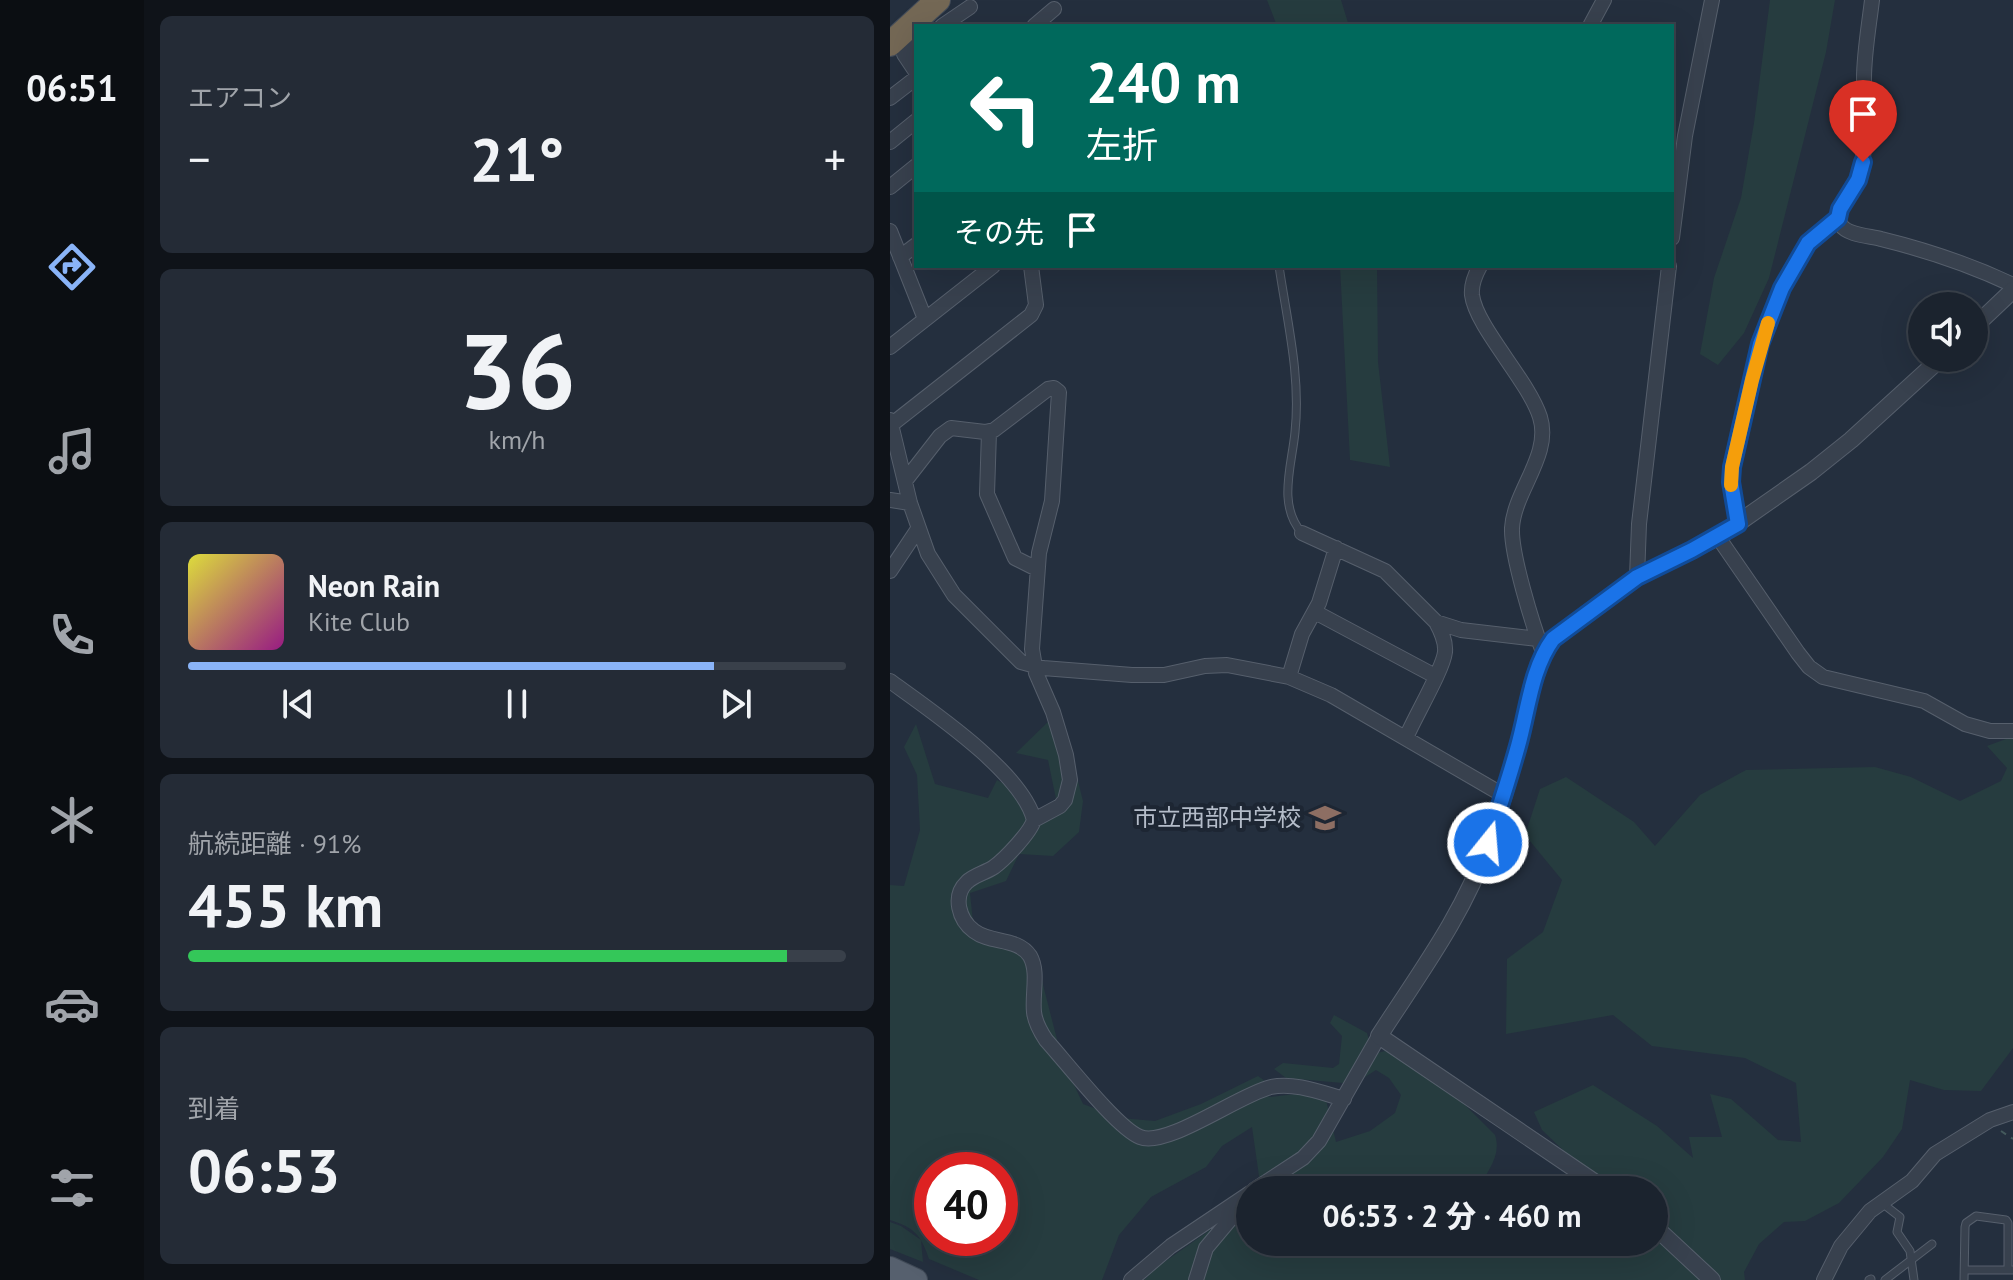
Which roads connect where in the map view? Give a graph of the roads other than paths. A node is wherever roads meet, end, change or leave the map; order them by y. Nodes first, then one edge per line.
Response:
1 (938, 0) edge
2 (947, 0) edge
3 (1604, 0) edge
4 (1712, 0) edge
5 (1872, 0) edge
6 (970, 7) dead end
7 (1054, 9) dead end
8 (916, 24) edge
9 (945, 24) edge
10 (1036, 24) edge
11 (1591, 24) edge
12 (914, 25) edge
13 (890, 44) edge
14 (914, 46) edge
15 (914, 72) edge
16 (914, 77) edge
17 (890, 98) edge
18 (914, 123) edge
19 (890, 142) edge
20 (914, 168) edge
21 (890, 187) edge
22 (1838, 218) junction
23 (1674, 222) edge
24 (890, 231) edge
25 (914, 246) edge
26 (900, 257) junction
27 (990, 268) edge
28 (1031, 268) edge
29 (1279, 268) edge
30 (1479, 268) edge
31 (1669, 268) edge
32 (2013, 288) edge
33 (1988, 313) edge
34 (925, 319) junction
35 (890, 347) edge
36 (1926, 372) edge
37 (891, 428) edge
38 (989, 432) junction
39 (905, 481) junction
40 (890, 500) edge
41 (910, 503) junction
42 (1738, 524) junction
43 (918, 529) junction
44 (1302, 533) joint
45 (1718, 537) junction
46 (1336, 548) junction
47 (1037, 569) junction
48 (890, 571) edge
49 (1637, 577) junction
50 (1315, 612) junction
51 (1436, 622) junction
52 (1541, 646) junction
53 (1035, 667) junction
54 (1435, 676) junction
55 (1289, 677) junction
56 (890, 681) edge
57 (2013, 731) edge
58 (1406, 738) junction
59 (1503, 795) junction
60 (1034, 820) junction
61 (1379, 1036) junction
62 (1344, 1099) junction
63 (2013, 1112) edge
64 (1276, 1176) edge
65 (1585, 1176) edge
66 (1880, 1202) junction
67 (1236, 1203) edge
68 (1236, 1211) edge
69 (1668, 1239) edge
70 (1932, 1244) dead end
71 (1913, 1259) junction
72 (890, 1268) edge
73 (1965, 1270) junction
74 (2010, 1270) edge
75 (916, 1280) edge
76 (1131, 1280) edge
77 (1196, 1280) edge
78 (1712, 1280) edge
79 (1824, 1280) edge
80 (1885, 1280) edge
81 (1914, 1280) edge
82 (1964, 1280) edge

1 - 13 highway
2 - 8 street
3 - 11 street
4 - 23 street
5 - 22 street
6 - 9 street
7 - 10 street
12 - 13 street
14 - 15 street
16 - 17 street
18 - 19 street
20 - 21 street
22 - 32 street
22 - 42 street
24 - 26 street
25 - 26 street
26 - 34 street
27 - 34 street
28 - 37 street
29 - 44 lane
30 - 52 street
31 - 49 street
32 - 33 street
34 - 35 street
36 - 42 street
37 - 39 street
38 - 39 street
38 - 47 street
38 - 47 street
39 - 41 street
40 - 41 street
41 - 43 street
42 - 45 street
43 - 48 street
43 - 53 street
44 - 46 street
45 - 49 street
45 - 57 street
46 - 50 street
46 - 51 street
47 - 53 street
49 - 52 street
50 - 54 street
50 - 55 street
51 - 52 street
51 - 54 street
52 - 59 street
53 - 55 street
53 - 60 street
54 - 58 street
55 - 58 street
56 - 60 street
58 - 59 street
59 - 61 street
60 - 62 street
61 - 62 street
61 - 65 street
62 - 64 street
63 - 66 street
66 - 71 lane
66 - 79 street
67 - 76 street
68 - 77 street
69 - 78 street
70 - 71 lane
71 - 80 lane
71 - 81 lane
72 - 75 main road
73 - 74 lane
73 - 74 lane
73 - 82 lane

